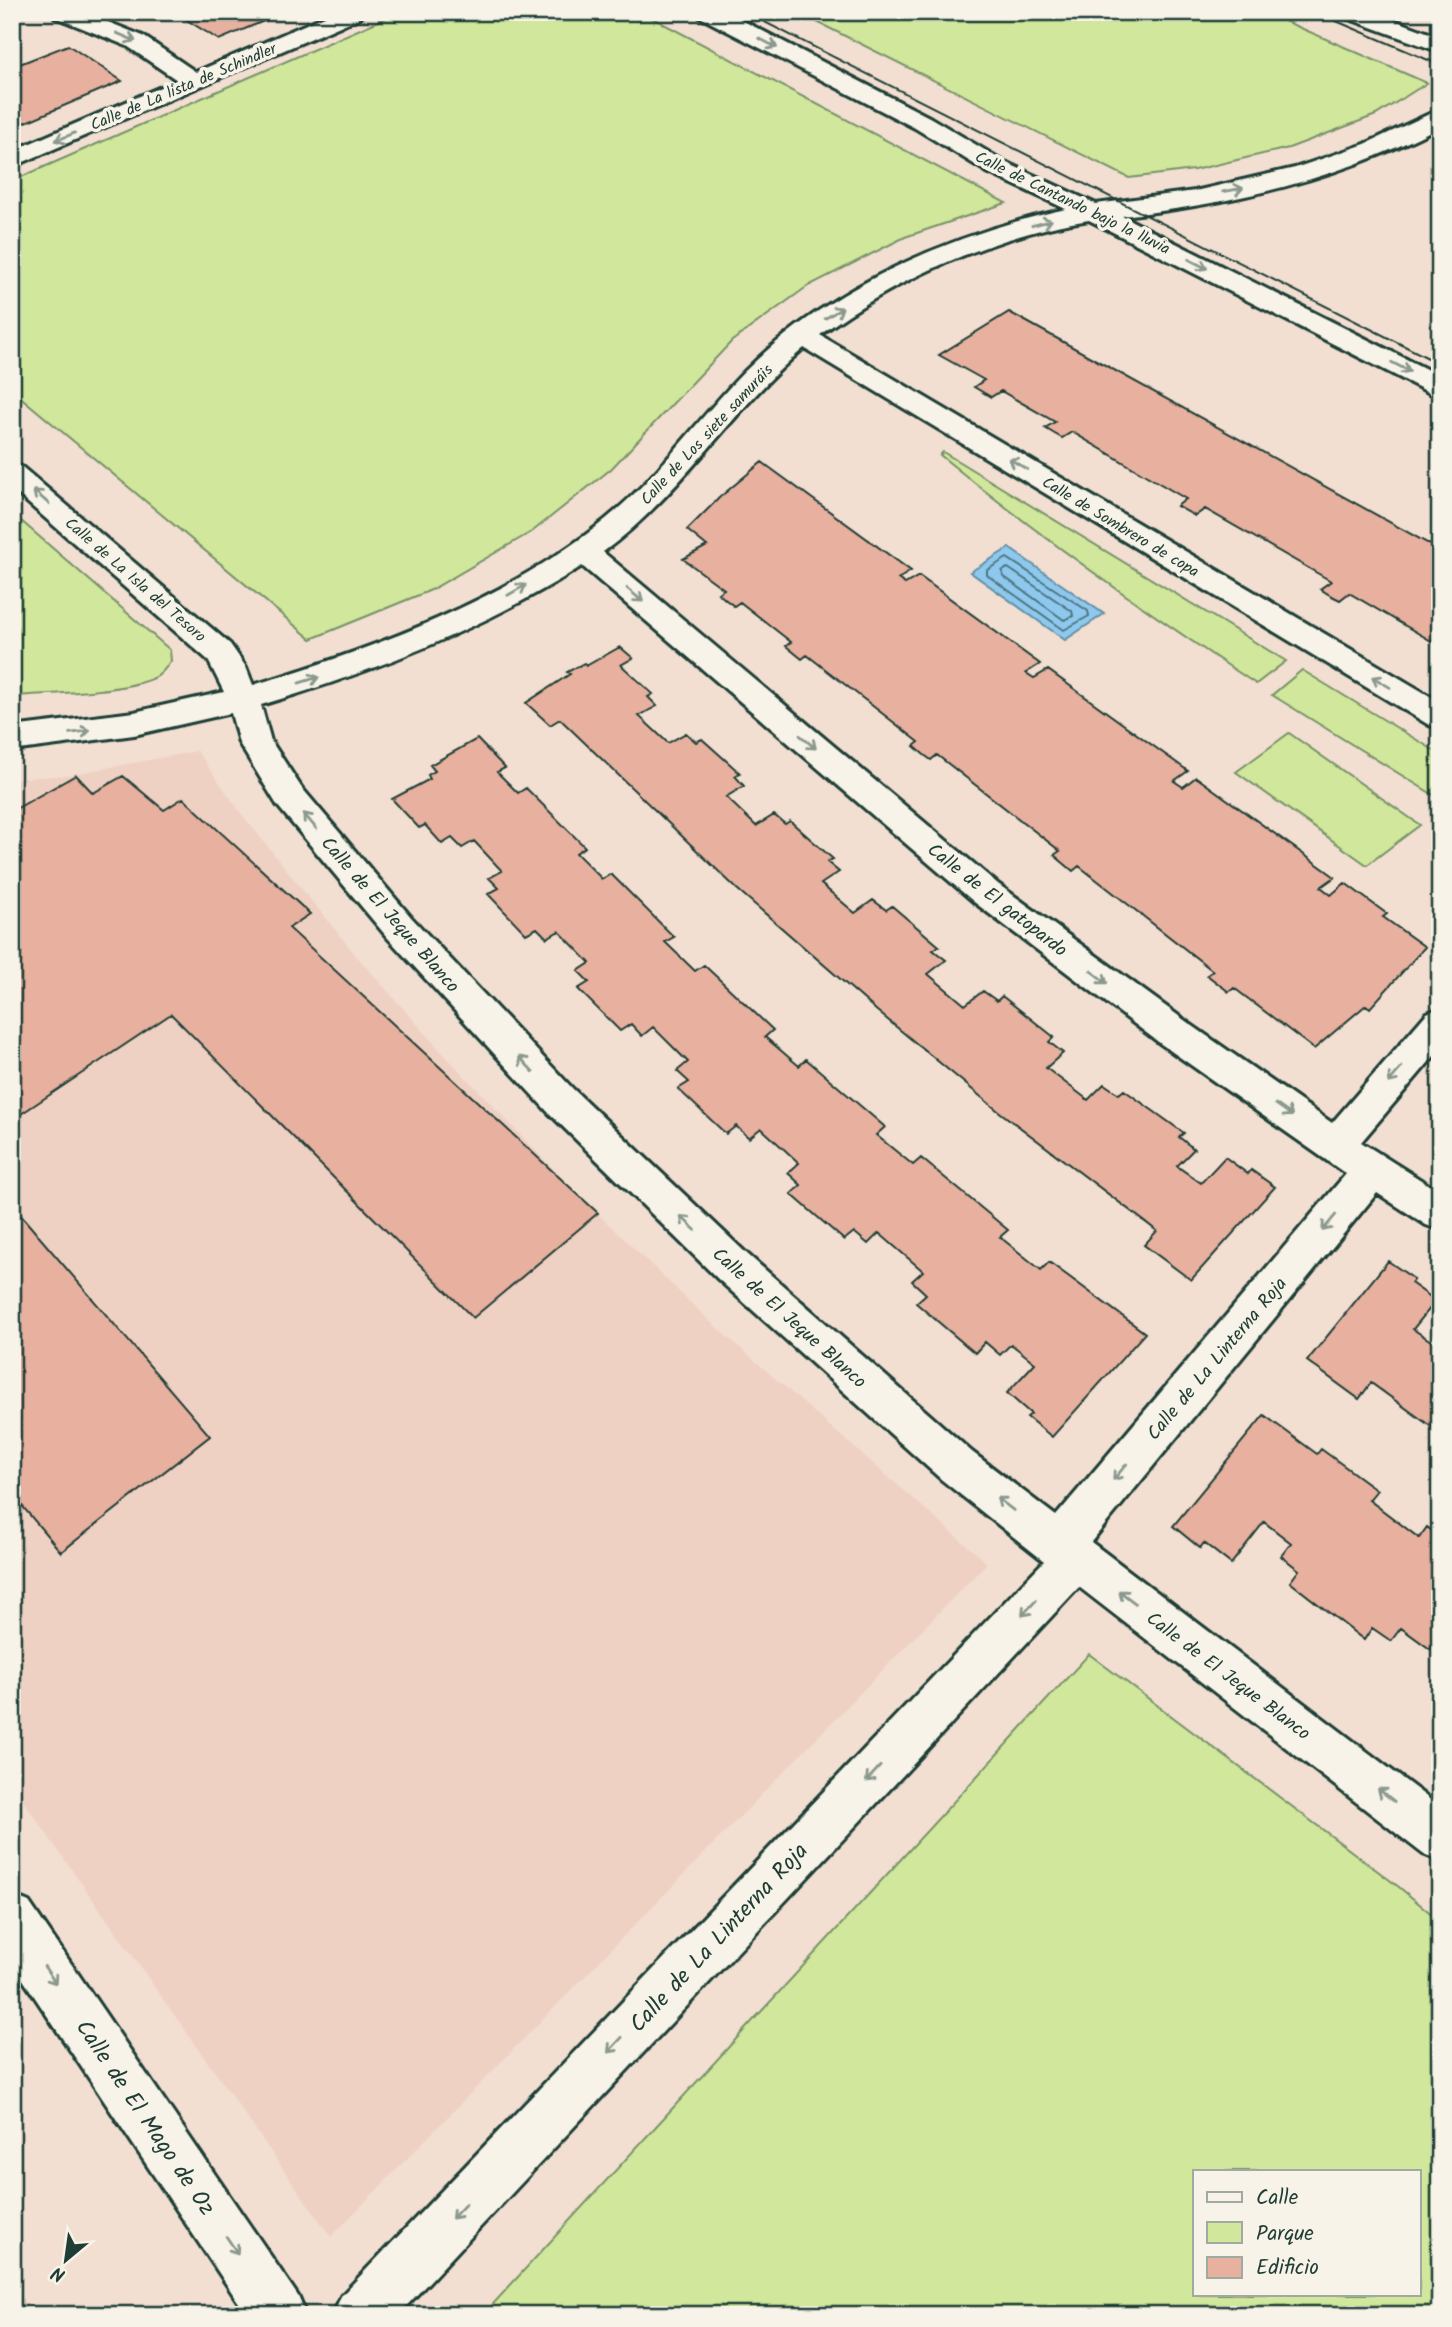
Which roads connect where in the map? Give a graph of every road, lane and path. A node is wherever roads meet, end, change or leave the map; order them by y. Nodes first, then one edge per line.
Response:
1 (63, 12) edge
2 (353, 12) edge
3 (708, 12) edge
4 (1352, 12) edge
5 (1440, 45) edge
6 (195, 81) junction
7 (1440, 116) edge
8 (12, 160) edge
9 (1093, 212) junction
10 (802, 335) junction
11 (1440, 387) edge
12 (12, 473) edge
13 (583, 551) junction
14 (243, 699) junction
15 (1440, 717) edge
16 (12, 739) edge
17 (1440, 1023) edge
18 (1335, 1146) junction
19 (1373, 1170) junction
20 (1440, 1213) edge
21 (1068, 1552) junction
22 (1440, 1836) edge
23 (12, 1919) edge
24 (279, 2315) edge
25 (360, 2315) edge

1 -> 6 street
2 - 6 street, Calle de La lista de Schindler
3 -> 9 street, Calle de Cantando bajo la lluvia
4 - 5 street
6 -> 8 street, Calle de La lista de Schindler
9 -> 7 street, Calle de Los siete samuráis
10 -> 9 street, Calle de Los siete samuráis
9 -> 11 street, Calle de Cantando bajo la lluvia
10 - 13 street, Calle de Los siete samuráis
15 -> 10 street, Calle de Sombrero de copa
14 -> 12 street, Calle de La Isla del Tesoro
14 -> 13 street, Calle de Los siete samuráis
13 -> 18 street, Calle de El gatopardo
16 -> 14 street, Calle de Los siete samuráis
21 -> 14 street, Calle de El Jeque Blanco
17 -> 18 street
18 - 19 street, Calle de El gatopardo
19 - 20 street, Calle de El gatopardo
19 -> 21 street, Calle de La Linterna Roja
22 -> 21 street, Calle de El Jeque Blanco
21 -> 25 street, Calle de La Linterna Roja
23 -> 24 street, Calle de El Mago de Oz

